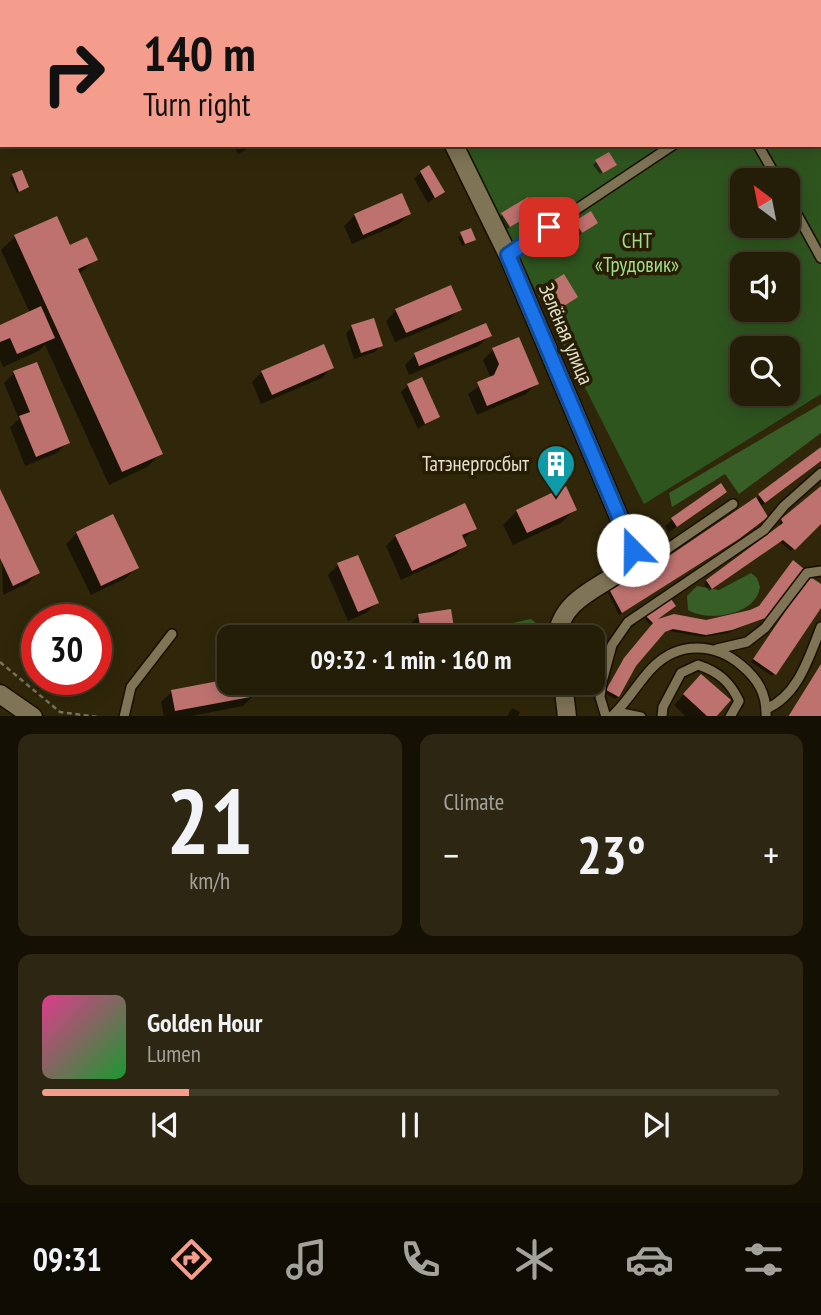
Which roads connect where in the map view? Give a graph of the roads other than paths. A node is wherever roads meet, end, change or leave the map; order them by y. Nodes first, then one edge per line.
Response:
1 (455, 147) edge
2 (670, 147) edge
3 (759, 147) edge
4 (771, 168) edge
5 (800, 220) edge
6 (508, 255) junction
7 (821, 258) edge
8 (821, 473) edge
9 (733, 504) dead end
10 (631, 550) junction
11 (821, 570) edge
12 (561, 625) edge
13 (821, 627) edge
14 (172, 634) dead end
15 (717, 649) junction
16 (0, 694) edge
17 (565, 695) edge
18 (766, 713) edge
19 (611, 715) edge
20 (33, 716) edge
21 (124, 716) edge
22 (567, 716) edge
23 (641, 716) edge
24 (662, 716) edge
25 (730, 716) edge

1 - 6 street, Зелёная улица
2 - 6 lane
3 - 4 lane
5 - 7 lane
6 - 10 street, Зелёная улица
8 - 19 lane
9 - 10 lane
10 - 12 street
11 - 15 lane
13 - 18 lane
14 - 21 lane
15 - 18 lane
15 - 19 lane
16 - 20 street
17 - 22 street
19 - 23 lane
24 - 25 lane

